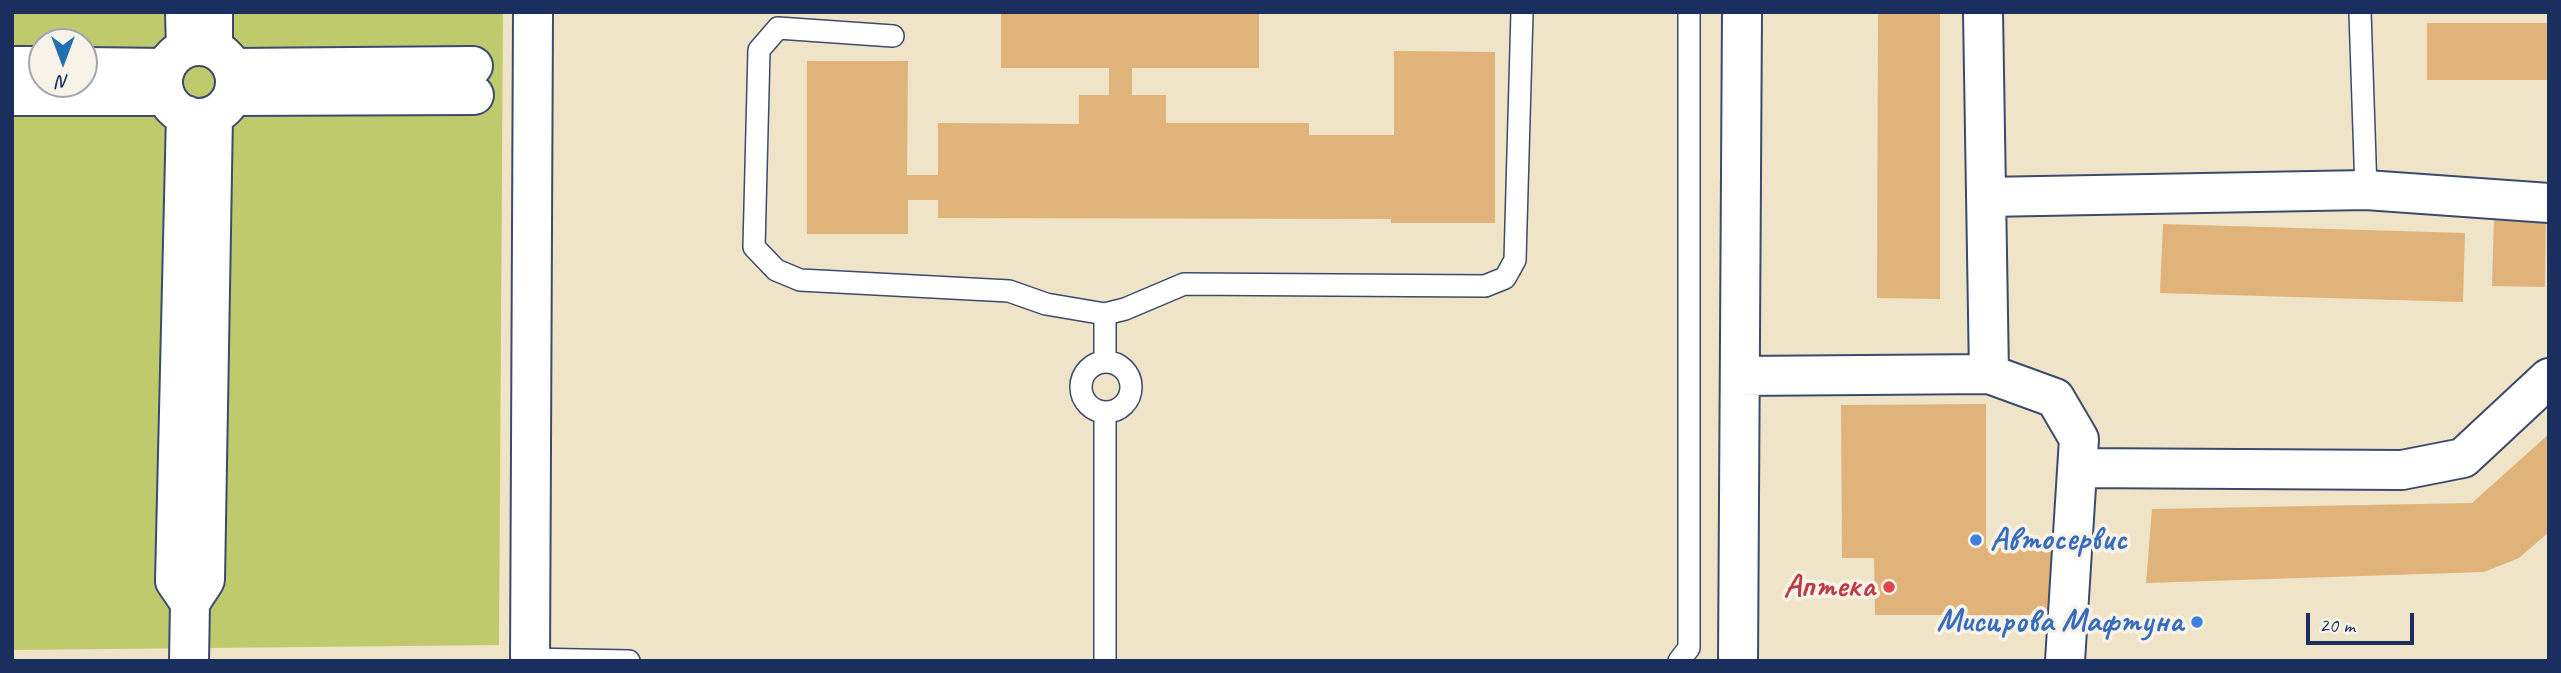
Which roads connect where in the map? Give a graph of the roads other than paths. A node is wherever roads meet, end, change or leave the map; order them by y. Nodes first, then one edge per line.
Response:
1 (533, 12) edge
2 (1522, 12) edge
3 (1689, 12) edge
4 (1742, 12) edge
5 (1983, 12) edge
6 (2360, 12) edge
7 (893, 36) dead end
8 (98, 67) edge
9 (199, 68) edge
10 (473, 80) dead end
11 (12, 96) edge
12 (2366, 190) junction
13 (1986, 197) junction
14 (2549, 203) edge
15 (1105, 314) junction
16 (1105, 362) junction
17 (1989, 374) junction
18 (1740, 376) junction
19 (2549, 378) edge
20 (1105, 413) junction
21 (2078, 468) junction
22 (530, 660) edge
23 (189, 661) edge
24 (629, 661) edge
25 (1105, 661) edge
26 (1679, 661) edge
27 (1738, 661) edge
28 (2065, 661) edge

1 - 22 street
2 - 15 lane
3 - 26 lane
4 - 18 street
5 - 13 street
6 - 12 lane
7 - 15 lane
8 - 9 street
9 - 10 street
9 - 11 street
9 - 23 street
12 - 13 street
12 - 14 street
13 - 17 street
15 - 16 lane
16 - 20 lane
16 - 20 lane
17 - 18 street
17 - 21 street
18 - 27 street
19 - 21 street
20 - 25 lane
21 - 28 street
22 - 24 lane

